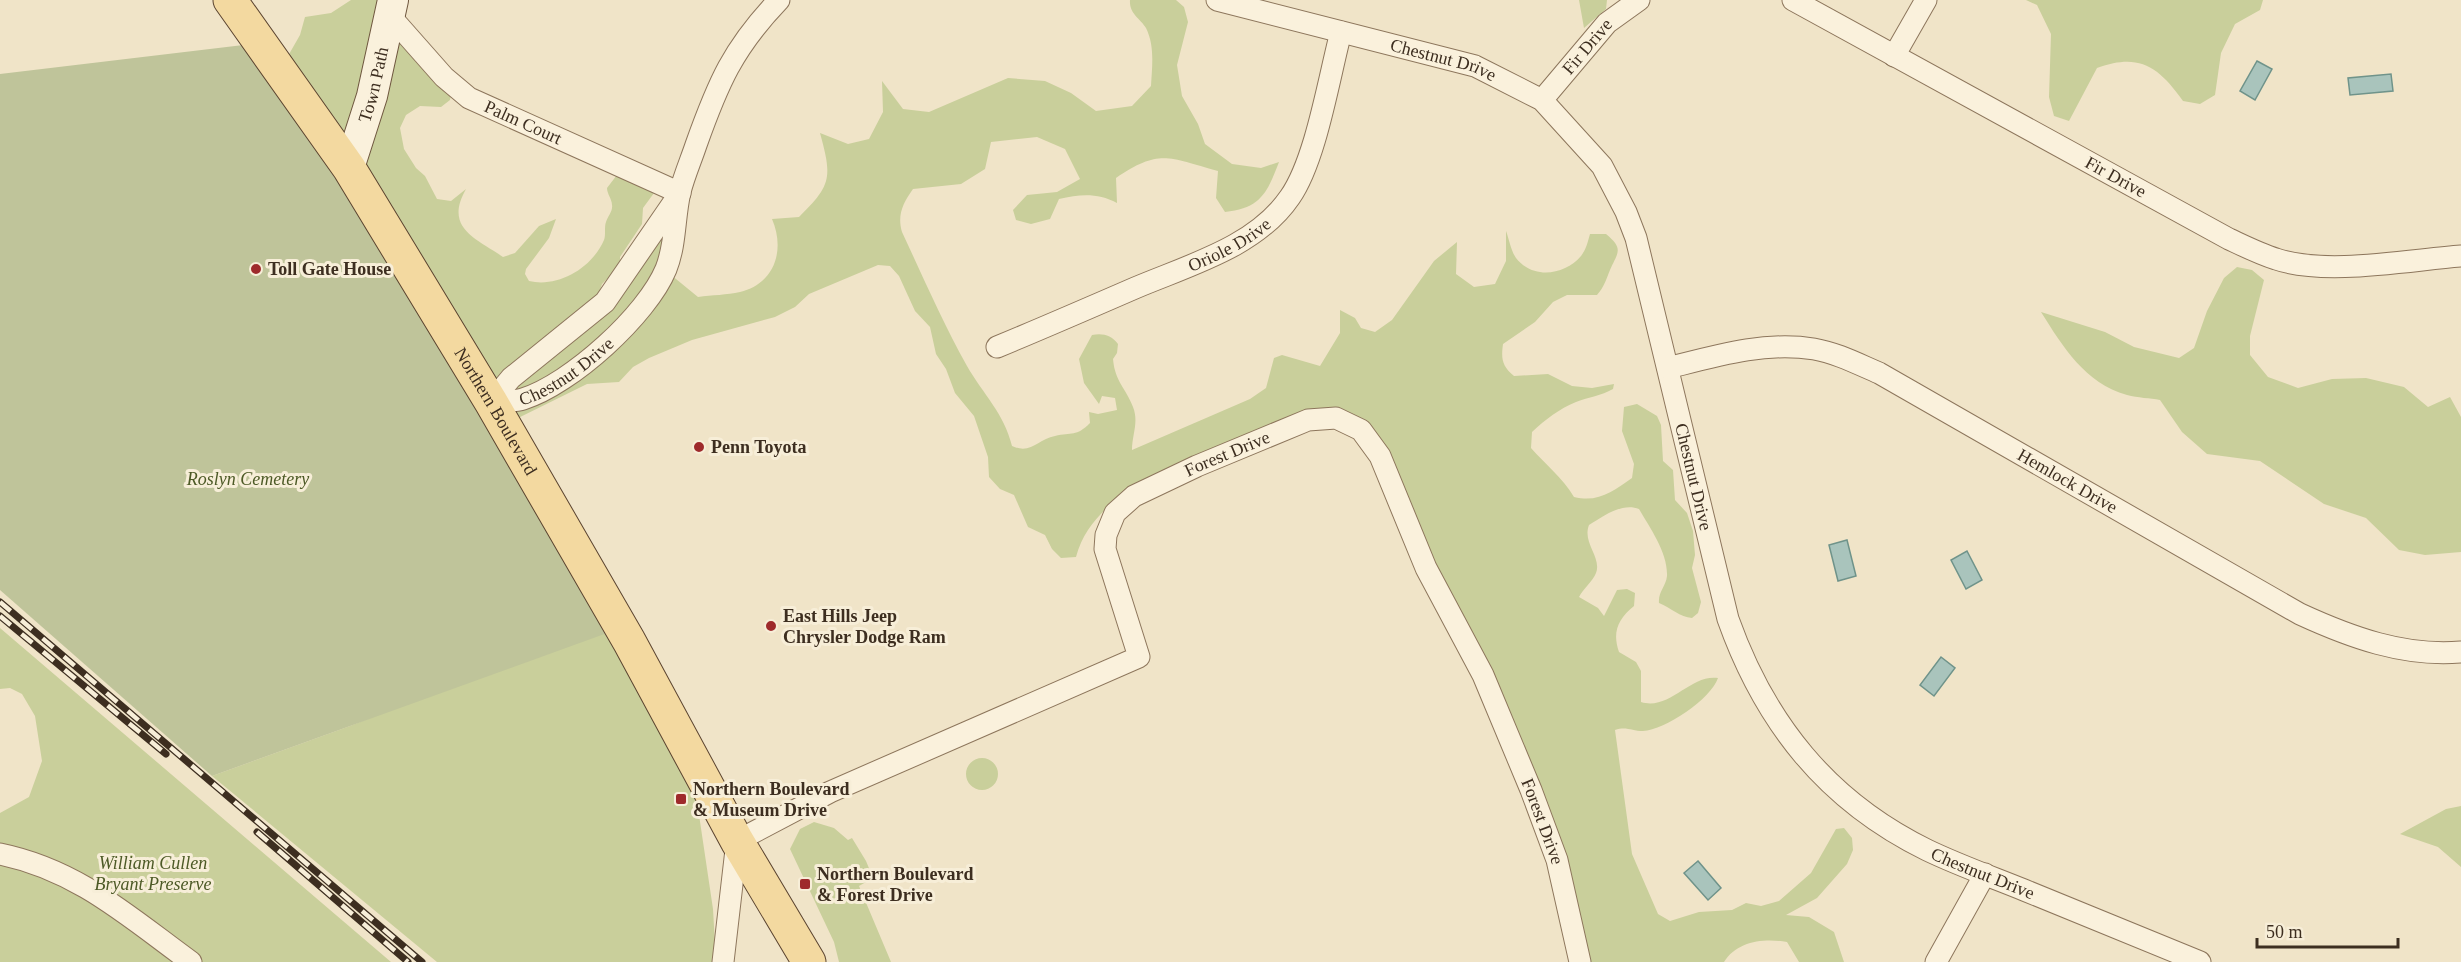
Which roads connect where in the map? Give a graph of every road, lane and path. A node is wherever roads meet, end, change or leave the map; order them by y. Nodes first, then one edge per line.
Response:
1 (230, 0) edge
2 (779, 0) edge
3 (1217, 0) edge
4 (1639, 0) edge
5 (1793, 0) edge
6 (1926, 0) edge
7 (392, 8) edge
8 (1341, 32) junction
9 (1894, 56) junction
10 (1542, 99) junction
11 (349, 168) junction
12 (680, 193) junction
13 (2461, 256) edge
14 (997, 347) dead end
15 (1668, 368) junction
16 (491, 402) junction
17 (2461, 652) edge
18 (737, 841) junction
19 (4, 855) edge
20 (1985, 874) junction
21 (191, 962) edge
22 (723, 962) edge
23 (785, 962) edge
24 (809, 962) edge
25 (1581, 962) edge
26 (1936, 962) edge
27 (2200, 962) edge

1 - 11 main road, Northern Boulevard
2 - 12 street, Chestnut Drive
3 - 8 street, Chestnut Drive
4 - 10 street, Fir Drive
5 - 9 street, Fir Drive
6 - 9 street
7 - 11 street, Town Path
7 - 12 street, Palm Court
8 - 10 street, Chestnut Drive
8 - 14 street, Oriole Drive
9 - 13 street, Fir Drive
10 - 15 street, Chestnut Drive
11 - 16 main road, Northern Boulevard
12 - 16 street, Chestnut Drive
12 - 16 street, Chestnut Drive
15 - 17 street, Hemlock Drive
15 - 20 street, Chestnut Drive
16 - 18 main road, Northern Boulevard
18 - 22 street
18 - 23 main road, Northern Boulevard
18 - 24 main road, Northern Boulevard
18 - 25 street, Forest Drive
19 - 21 street
20 - 26 street
20 - 27 street, Chestnut Drive

